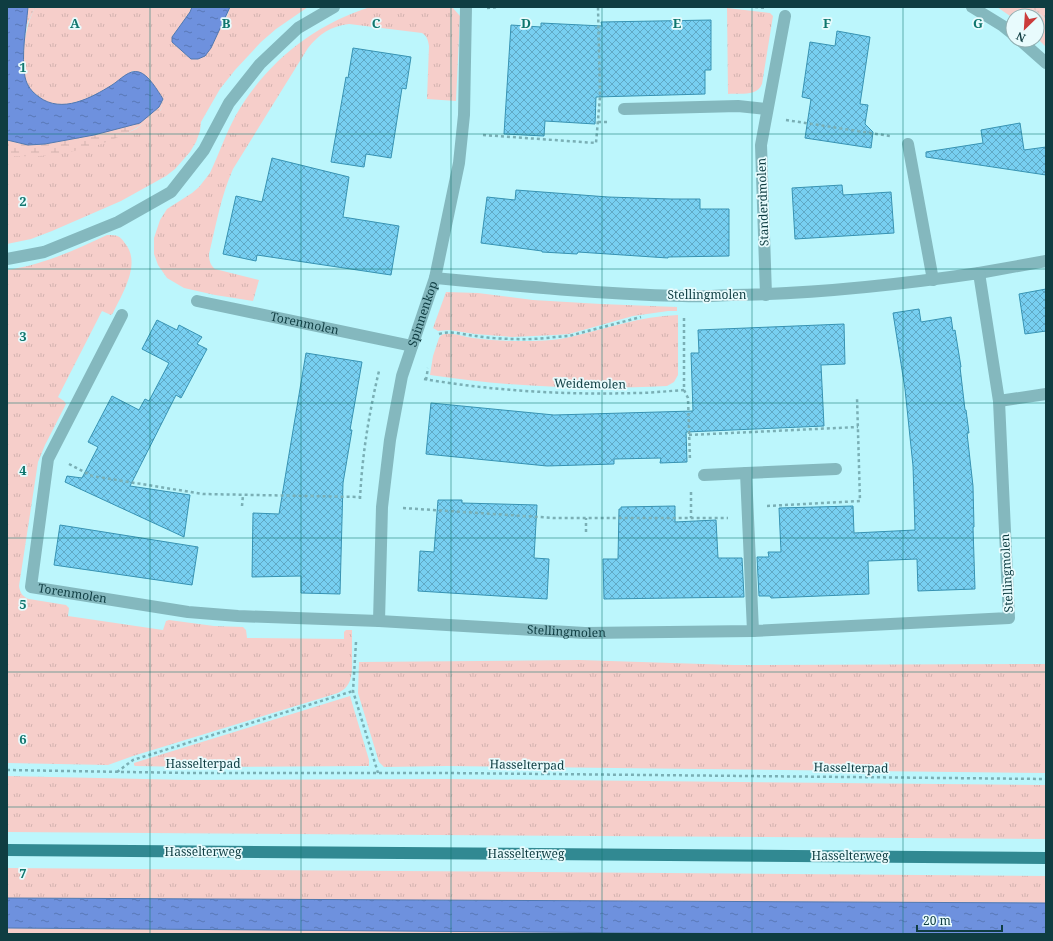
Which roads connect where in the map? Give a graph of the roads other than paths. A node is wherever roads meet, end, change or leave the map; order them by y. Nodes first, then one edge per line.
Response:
1 (334, 7) edge
2 (466, 7) edge
3 (972, 7) edge
4 (785, 16) dead end
5 (1005, 28) edge
6 (1029, 48) edge
7 (1046, 63) edge
8 (624, 109) dead end
9 (767, 113) junction
10 (908, 144) road end
11 (7, 259) edge
12 (1046, 261) edge
13 (979, 272) junction
14 (435, 278) junction
15 (933, 280) junction
16 (766, 295) junction
17 (197, 301) dead end
18 (122, 315) dead end
19 (412, 346) junction
20 (1046, 394) edge
21 (999, 401) junction
22 (836, 469) dead end
23 (746, 473) junction
24 (704, 475) dead end
25 (379, 620) junction
26 (753, 631) junction
27 (7, 850) edge
28 (1046, 858) edge

1 - 11 street
2 - 14 street, Spinnenkop
3 - 5 street
4 - 9 street, Standerdmolen
6 - 7 street
8 - 9 street
9 - 16 street, Standerdmolen
10 - 15 street
12 - 13 street, Stellingmolen
13 - 15 street, Stellingmolen
13 - 21 street, Stellingmolen
14 - 16 street, Stellingmolen
14 - 19 street, Spinnenkop
15 - 16 street, Stellingmolen
17 - 19 street, Torenmolen
18 - 25 street, Torenmolen
19 - 25 street, Spinnenkop
20 - 21 street
21 - 26 street, Stellingmolen
22 - 23 street
23 - 24 street
23 - 26 street
25 - 26 street, Stellingmolen
27 - 28 main road, Hasselterweg

